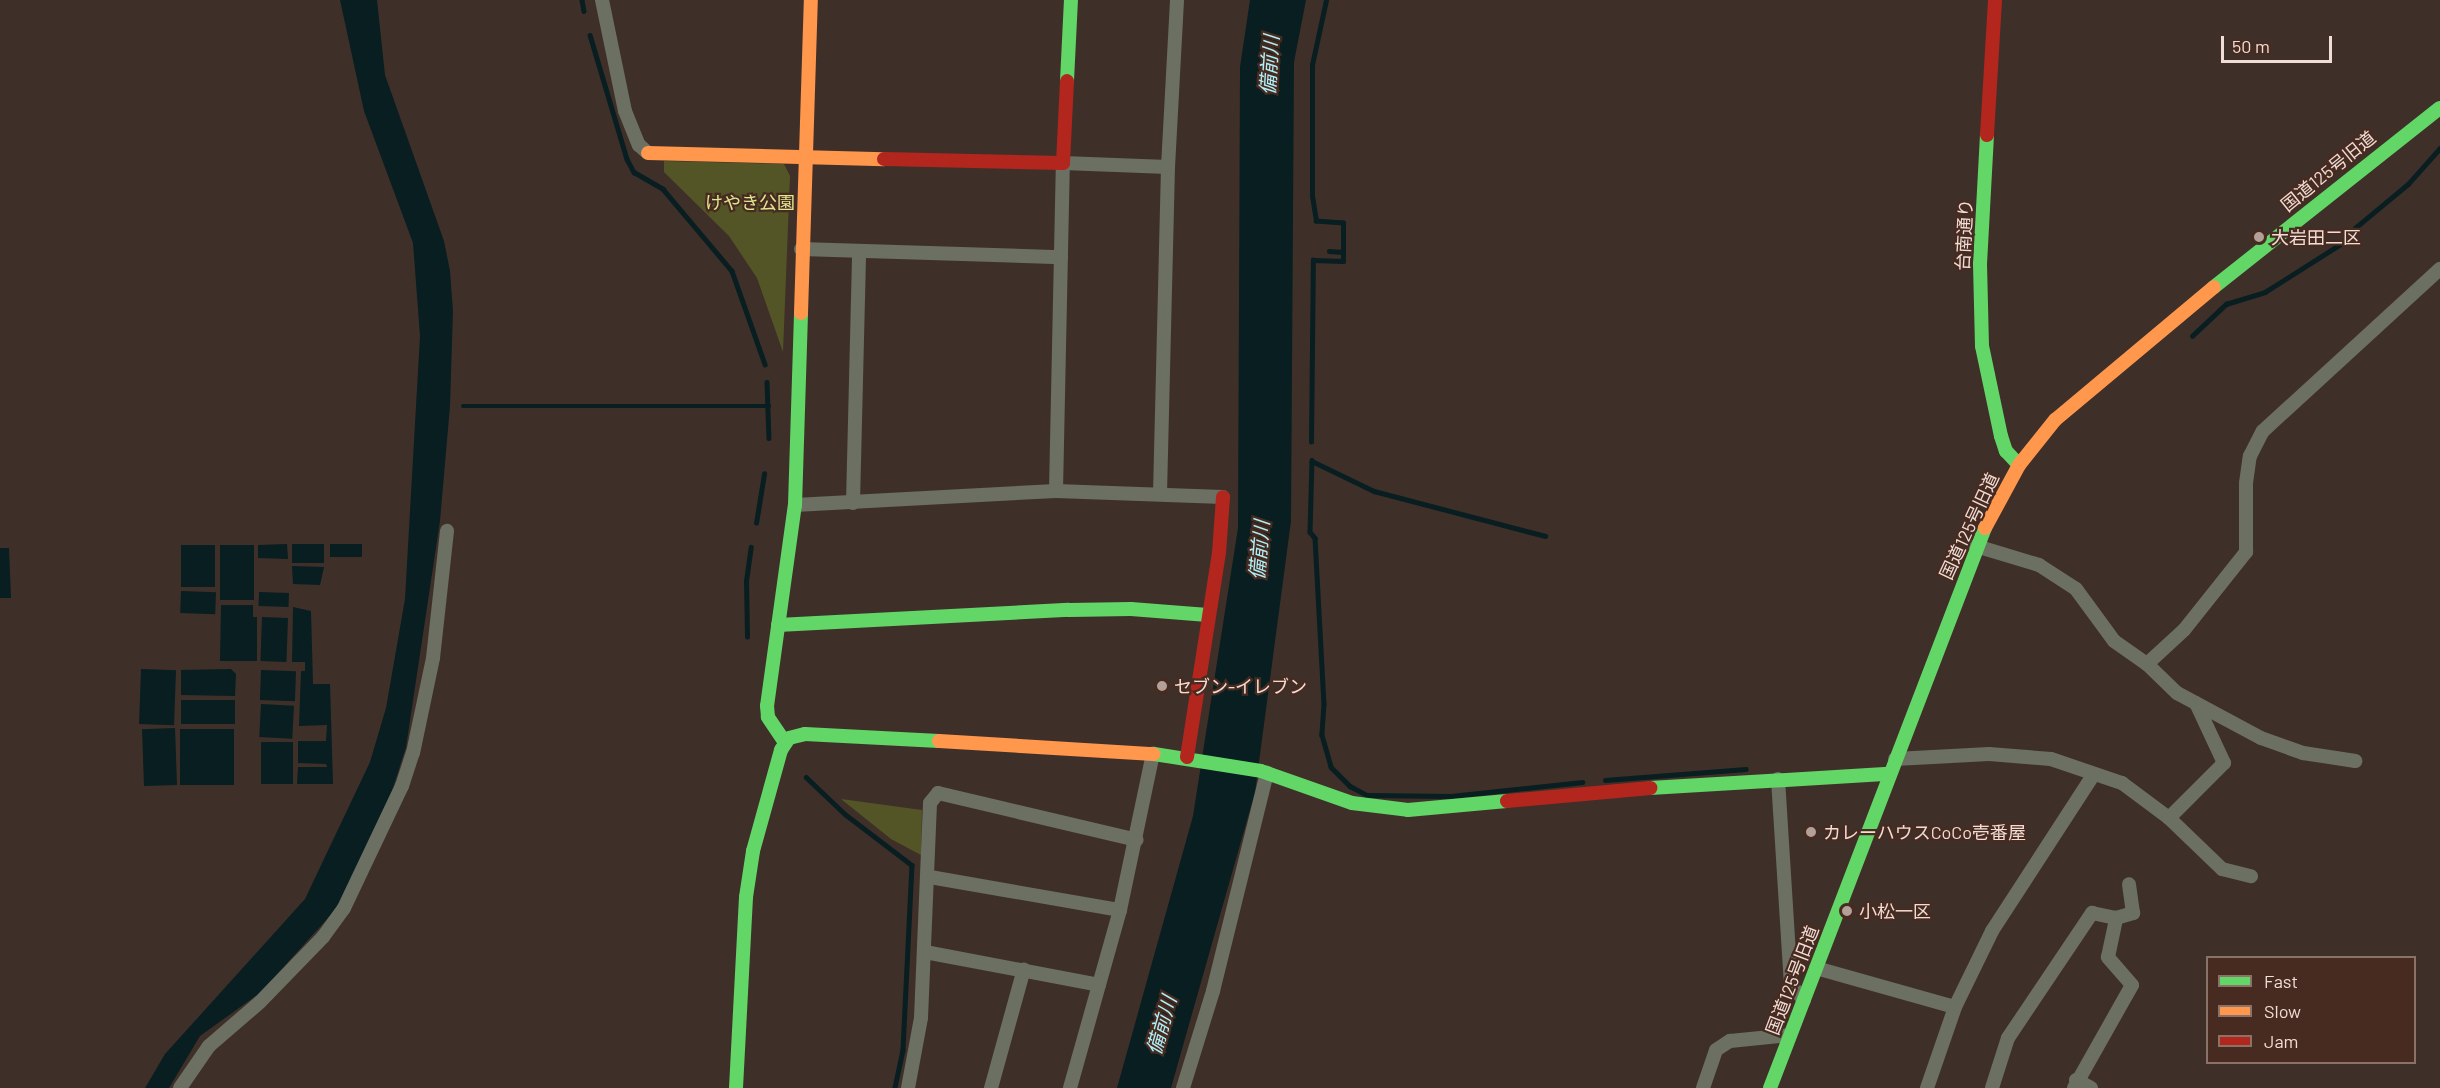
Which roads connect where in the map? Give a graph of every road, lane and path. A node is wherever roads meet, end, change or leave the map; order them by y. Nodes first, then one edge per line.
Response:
1 (602, 0) edge
2 (811, 0) edge
3 (1071, 0) edge
4 (1177, 0) edge
5 (1995, 0) edge
6 (2440, 108) edge
7 (804, 156) junction
8 (1063, 163) junction
9 (1168, 167) junction
10 (801, 249) junction
11 (859, 251) junction
12 (1061, 257) junction
13 (2440, 268) edge
14 (2019, 465) junction
15 (1056, 491) junction
16 (1160, 494) junction
17 (853, 503) junction
18 (795, 505) junction
19 (447, 531) dead end
20 (1976, 546) junction
21 (1208, 615) junction
22 (778, 625) junction
23 (2147, 664) junction
24 (2196, 703) junction
25 (784, 741) junction
26 (1153, 753) junction
27 (1191, 758) junction
28 (1894, 759) junction
29 (2355, 760) dead end
30 (1264, 772) junction
31 (1889, 774) junction
32 (2094, 774) junction
33 (1778, 779) junction
34 (2169, 818) junction
35 (1137, 840) junction
36 (2252, 876) dead end
37 (930, 877) junction
38 (2129, 884) dead end
39 (1120, 910) junction
40 (2116, 918) junction
41 (925, 952) junction
42 (1816, 968) junction
43 (1024, 969) junction
44 (1099, 986) junction
45 (1804, 1000) junction
46 (1954, 1006) junction
47 (1790, 1035) junction
48 (2075, 1084) edge
49 (180, 1088) edge
50 (736, 1088) edge
51 (908, 1088) edge
52 (991, 1088) edge
53 (1070, 1088) edge
54 (1183, 1088) edge
55 (1703, 1088) edge
56 (1770, 1088) edge
57 (1927, 1088) edge
58 (1992, 1088) edge
59 (2091, 1088) edge

1 - 7 street
2 - 7 street
3 - 8 street
4 - 9 street
5 - 14 street, 台南通り
6 - 14 street, 国道125号旧道
7 - 8 street
7 - 10 street
8 - 9 street
8 - 12 street
9 - 16 street
10 - 11 street
10 - 18 street
11 - 12 street
11 - 17 street
12 - 15 street
13 - 23 street
14 - 20 street, 国道125号旧道
15 - 16 street
15 - 17 street
16 - 21 street
17 - 18 street
18 - 22 street
19 - 49 street
20 - 23 street
20 - 28 street, 国道125号旧道
21 - 22 street
21 - 27 street
22 - 25 street
23 - 24 street
24 - 29 street
24 - 34 street
25 - 26 street
25 - 50 street
26 - 27 street
26 - 35 street
27 - 30 street
28 - 31 street, 国道125号旧道
28 - 32 street
30 - 33 street
30 - 54 street
31 - 33 street
31 - 42 street, 国道125号旧道
32 - 34 street
32 - 46 street
33 - 45 street
34 - 36 street
35 - 37 street
35 - 39 street
37 - 39 street
37 - 41 street
38 - 40 street
39 - 44 street
40 - 48 street
40 - 58 street
41 - 43 street
41 - 51 street
42 - 45 street, 国道125号旧道
42 - 46 street
43 - 44 street
43 - 52 street
44 - 53 street
45 - 47 street, 国道125号旧道
46 - 57 street
47 - 55 street
47 - 56 street, 国道125号旧道
48 - 59 street

